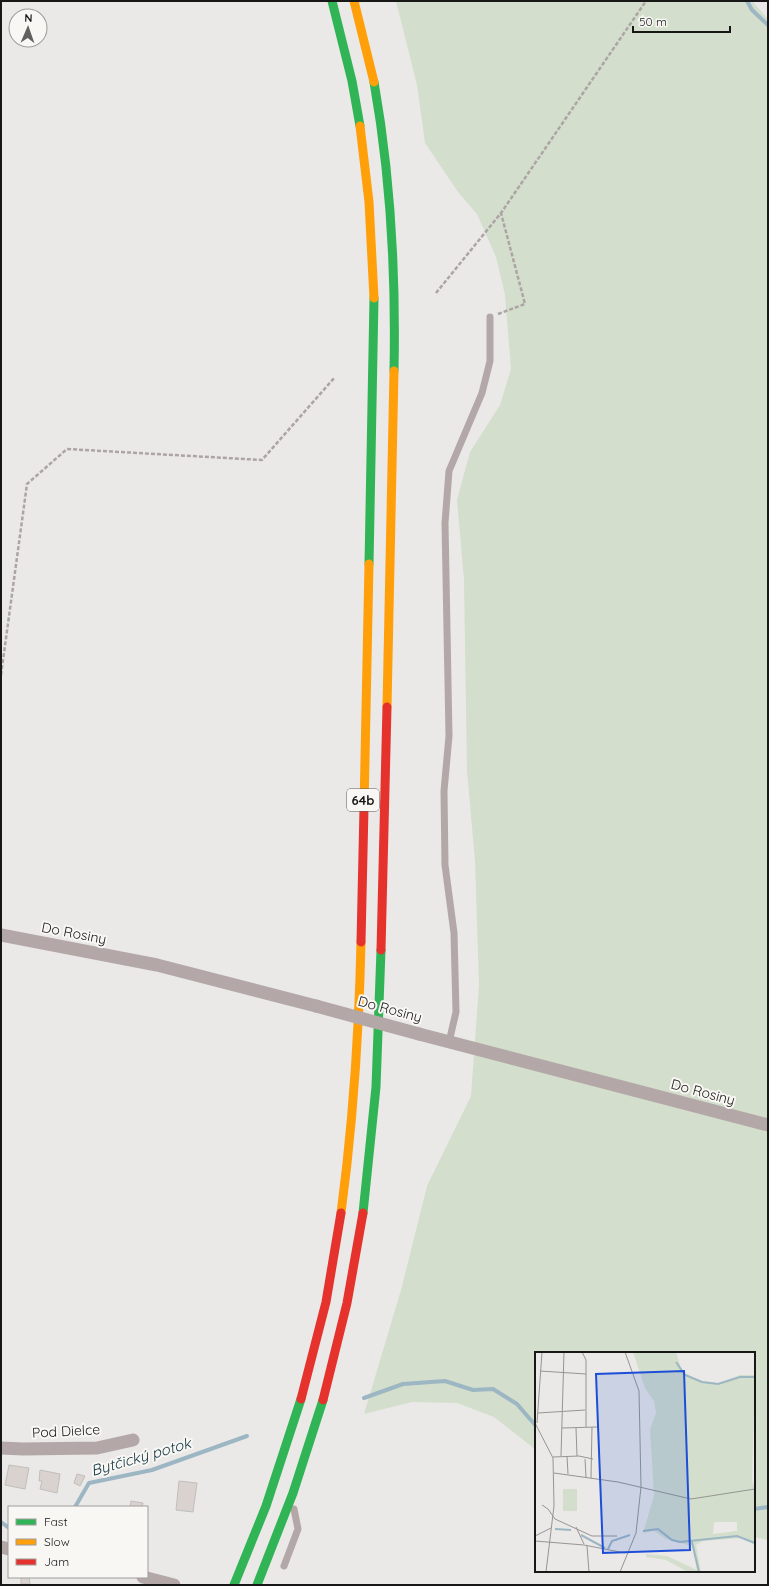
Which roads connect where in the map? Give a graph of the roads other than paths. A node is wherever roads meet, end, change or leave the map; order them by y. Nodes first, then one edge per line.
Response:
1 (332, 1) edge
2 (354, 1) edge
3 (490, 317) road end
4 (1, 935) edge
5 (450, 1042) junction
6 (768, 1125) edge
7 (133, 1440) dead end
8 (1, 1448) edge
9 (292, 1497) junction
10 (284, 1566) dead end
11 (146, 1578) edge
12 (174, 1585) edge
13 (234, 1585) edge
14 (257, 1585) edge

1 - 13 highway, 64b
2 - 9 highway, 64b
3 - 5 lane
4 - 5 street, Do Rosiny, bridge
5 - 6 street, Do Rosiny
7 - 8 street, Pod Dielce
9 - 10 lane
9 - 14 highway, 64b
11 - 12 street

